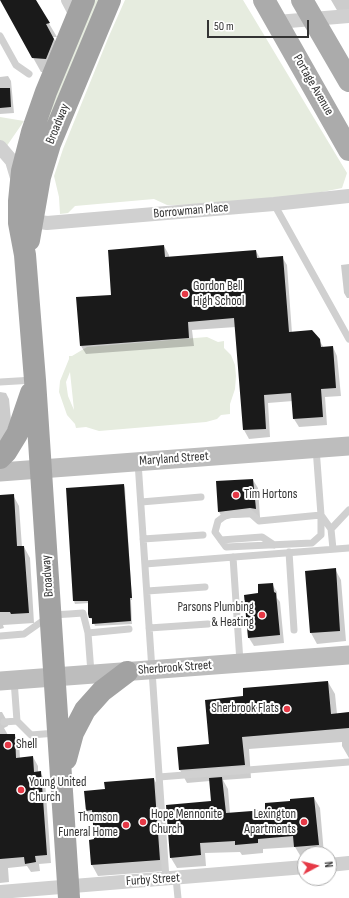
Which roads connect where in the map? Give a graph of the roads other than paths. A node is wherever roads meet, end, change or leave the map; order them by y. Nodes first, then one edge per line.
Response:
1 (110, 0) edge
2 (264, 0) edge
3 (302, 0) edge
4 (76, 6) edge
5 (349, 16) edge
6 (313, 19) junction
7 (277, 22) junction
8 (0, 36) edge
9 (29, 74) dead end
10 (349, 81) edge
11 (0, 146) edge
12 (349, 150) edge
13 (20, 186) junction
14 (349, 196) edge
15 (274, 204) junction
16 (33, 221) junction
17 (25, 254) junction
18 (349, 339) edge
19 (35, 380) junction
20 (0, 382) edge
21 (349, 446) edge
22 (316, 448) junction
23 (0, 458) edge
24 (138, 461) junction
25 (40, 469) junction
26 (0, 472) edge
27 (201, 497) dead end
28 (141, 502) junction
29 (349, 510) edge
30 (321, 515) junction
31 (331, 529) junction
32 (203, 535) dead end
33 (144, 539) junction
34 (349, 548) edge
35 (333, 549) junction
36 (289, 552) junction
37 (232, 557) junction
38 (145, 564) junction
39 (205, 587) dead end
40 (147, 591) junction
41 (51, 615) junction
42 (208, 624) dead end
43 (149, 628) junction
44 (129, 630) dead end
45 (294, 630) dead end
46 (88, 633) junction
47 (0, 636) edge
48 (349, 655) edge
49 (240, 663) junction
50 (152, 670) junction
51 (127, 672) junction
52 (91, 674) junction
53 (55, 677) junction
54 (7, 681) edge
55 (17, 721) junction
56 (4, 722) dead end
57 (59, 733) junction
58 (349, 762) edge
59 (62, 776) junction
60 (159, 777) junction
61 (349, 863) edge
62 (337, 864) edge
63 (297, 868) edge
64 (171, 878) junction
65 (0, 892) edge
66 (69, 892) edge
67 (178, 898) edge

1 - 16 highway, Broadway
2 - 7 main road, Portage Avenue
3 - 6 main road
4 - 13 highway, Broadway
5 - 6 street
6 - 7 street
6 - 10 main road
7 - 12 main road, Portage Avenue
8 - 9 lane
11 - 13 street
13 - 17 highway, Broadway
14 - 15 street, Borrowman Place
15 - 16 street, Borrowman Place
15 - 18 lane
16 - 17 highway, Broadway
17 - 19 highway, Broadway
19 - 20 lane
19 - 23 highway
19 - 25 highway, Broadway
21 - 22 main road, Maryland Street
22 - 24 main road, Maryland Street
22 - 30 lane
24 - 25 main road, Maryland Street
24 - 28 lane
25 - 26 main road, Maryland Street
25 - 41 highway, Broadway
27 - 28 lane
28 - 33 lane
29 - 31 lane
30 - 30 lane
30 - 31 lane
31 - 35 lane
32 - 33 lane
33 - 38 lane
34 - 35 lane
35 - 36 lane
36 - 37 lane
36 - 45 lane
37 - 38 lane
37 - 49 lane
38 - 40 lane
39 - 40 lane
40 - 43 lane
41 - 46 lane
41 - 47 lane
41 - 53 highway, Broadway
42 - 43 lane
43 - 50 lane
44 - 46 lane
46 - 52 lane
48 - 49 main road, Sherbrook Street
49 - 50 main road, Sherbrook Street
50 - 51 main road, Sherbrook Street
50 - 60 lane
51 - 52 main road, Sherbrook Street
51 - 59 highway
52 - 53 main road, Sherbrook Street
53 - 54 main road, Sherbrook Street
53 - 57 highway, Broadway
54 - 55 lane
55 - 56 lane
55 - 57 lane
57 - 59 highway, Broadway
58 - 60 lane
59 - 66 highway, Broadway
60 - 64 lane
61 - 62 street
63 - 64 street, Furby Street
64 - 66 street, Furby Street
64 - 67 lane
65 - 66 street, Furby Street

